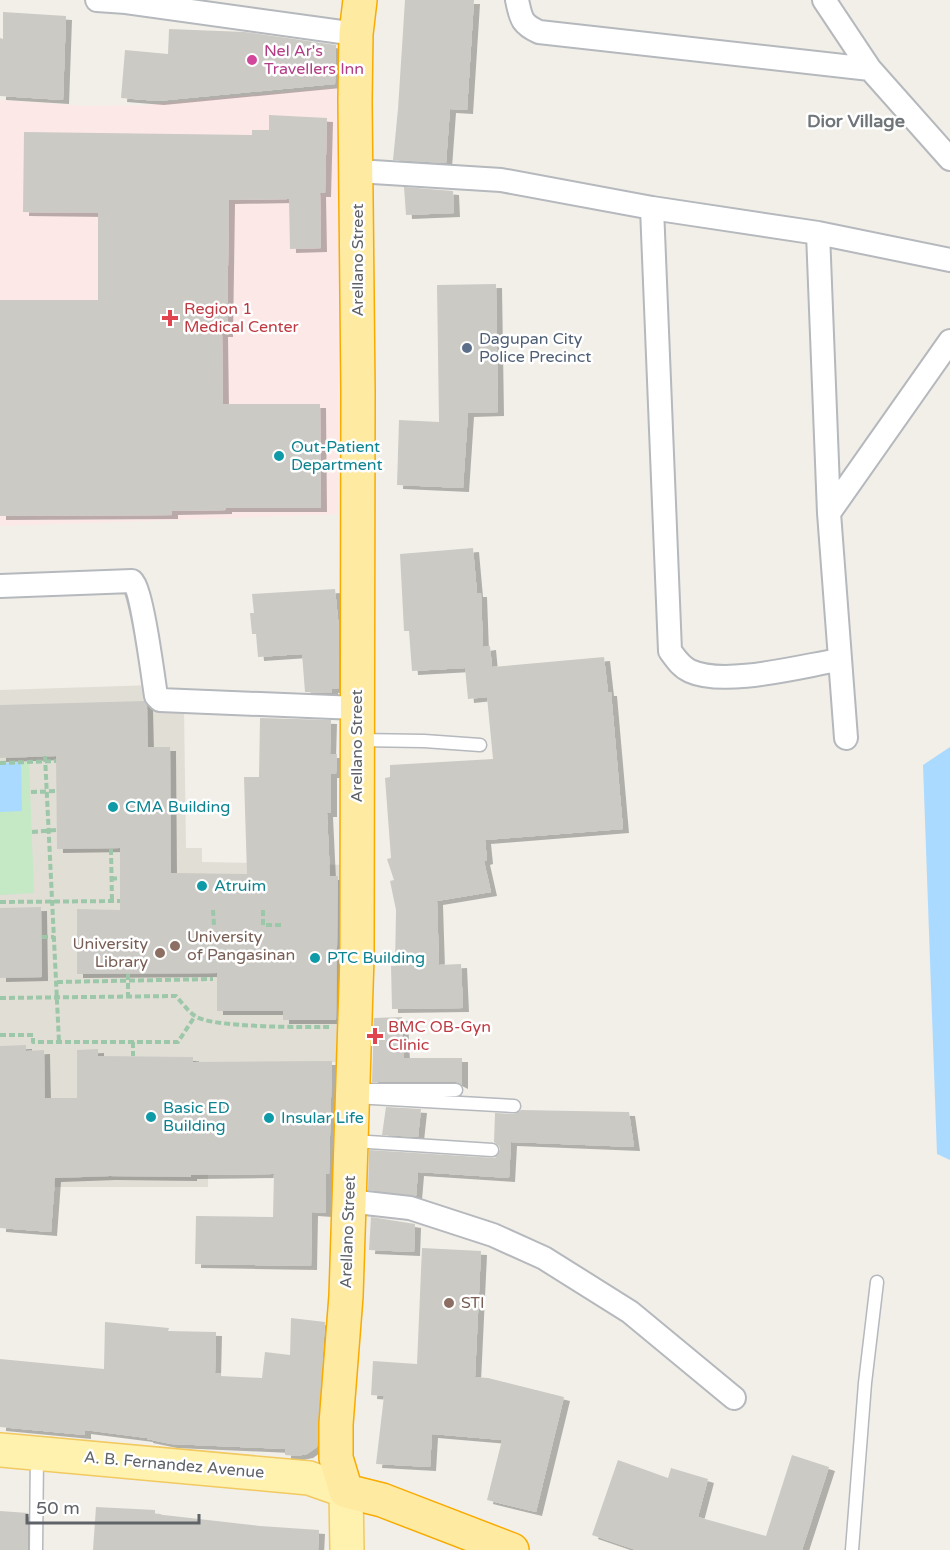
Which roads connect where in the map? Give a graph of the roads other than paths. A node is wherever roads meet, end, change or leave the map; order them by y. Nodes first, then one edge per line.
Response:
1 (98, 0) edge
2 (360, 0) edge
3 (517, 0) edge
4 (824, 0) edge
5 (126, 1) edge
6 (356, 34) junction
7 (870, 69) junction
8 (950, 159) edge
9 (357, 171) junction
10 (652, 208) junction
11 (818, 233) junction
12 (950, 260) edge
13 (950, 341) edge
14 (829, 513) junction
15 (0, 586) edge
16 (840, 660) junction
17 (357, 708) junction
18 (846, 738) dead end
19 (357, 740) junction
20 (480, 745) dead end
21 (456, 1090) dead end
22 (353, 1094) junction
23 (514, 1106) dead end
24 (352, 1140) junction
25 (492, 1150) dead end
26 (348, 1201) junction
27 (877, 1282) dead end
28 (734, 1398) dead end
29 (0, 1450) edge
30 (37, 1452) junction
31 (346, 1491) junction
32 (36, 1550) edge
33 (347, 1550) edge
34 (512, 1550) edge
35 (852, 1550) edge

1 - 5 street
2 - 6 highway, Arellano Street
3 - 7 street
4 - 7 street
5 - 6 street
6 - 9 highway, Arellano Street
7 - 8 street
9 - 10 street
9 - 17 highway, Arellano Street
10 - 11 street
10 - 16 street
11 - 12 street
11 - 14 street
13 - 14 street
14 - 16 street
15 - 17 street
16 - 18 street
17 - 19 highway, Arellano Street
19 - 20 lane
19 - 22 highway, Arellano Street
21 - 22 lane
22 - 23 lane
22 - 24 highway, Arellano Street
24 - 25 lane
24 - 26 highway, Arellano Street
26 - 28 street
26 - 31 highway, Arellano Street
27 - 35 lane
29 - 30 main road, A. B. Fernandez Avenue
30 - 31 main road, A. B. Fernandez Avenue
30 - 32 lane
31 - 33 main road
31 - 34 highway

